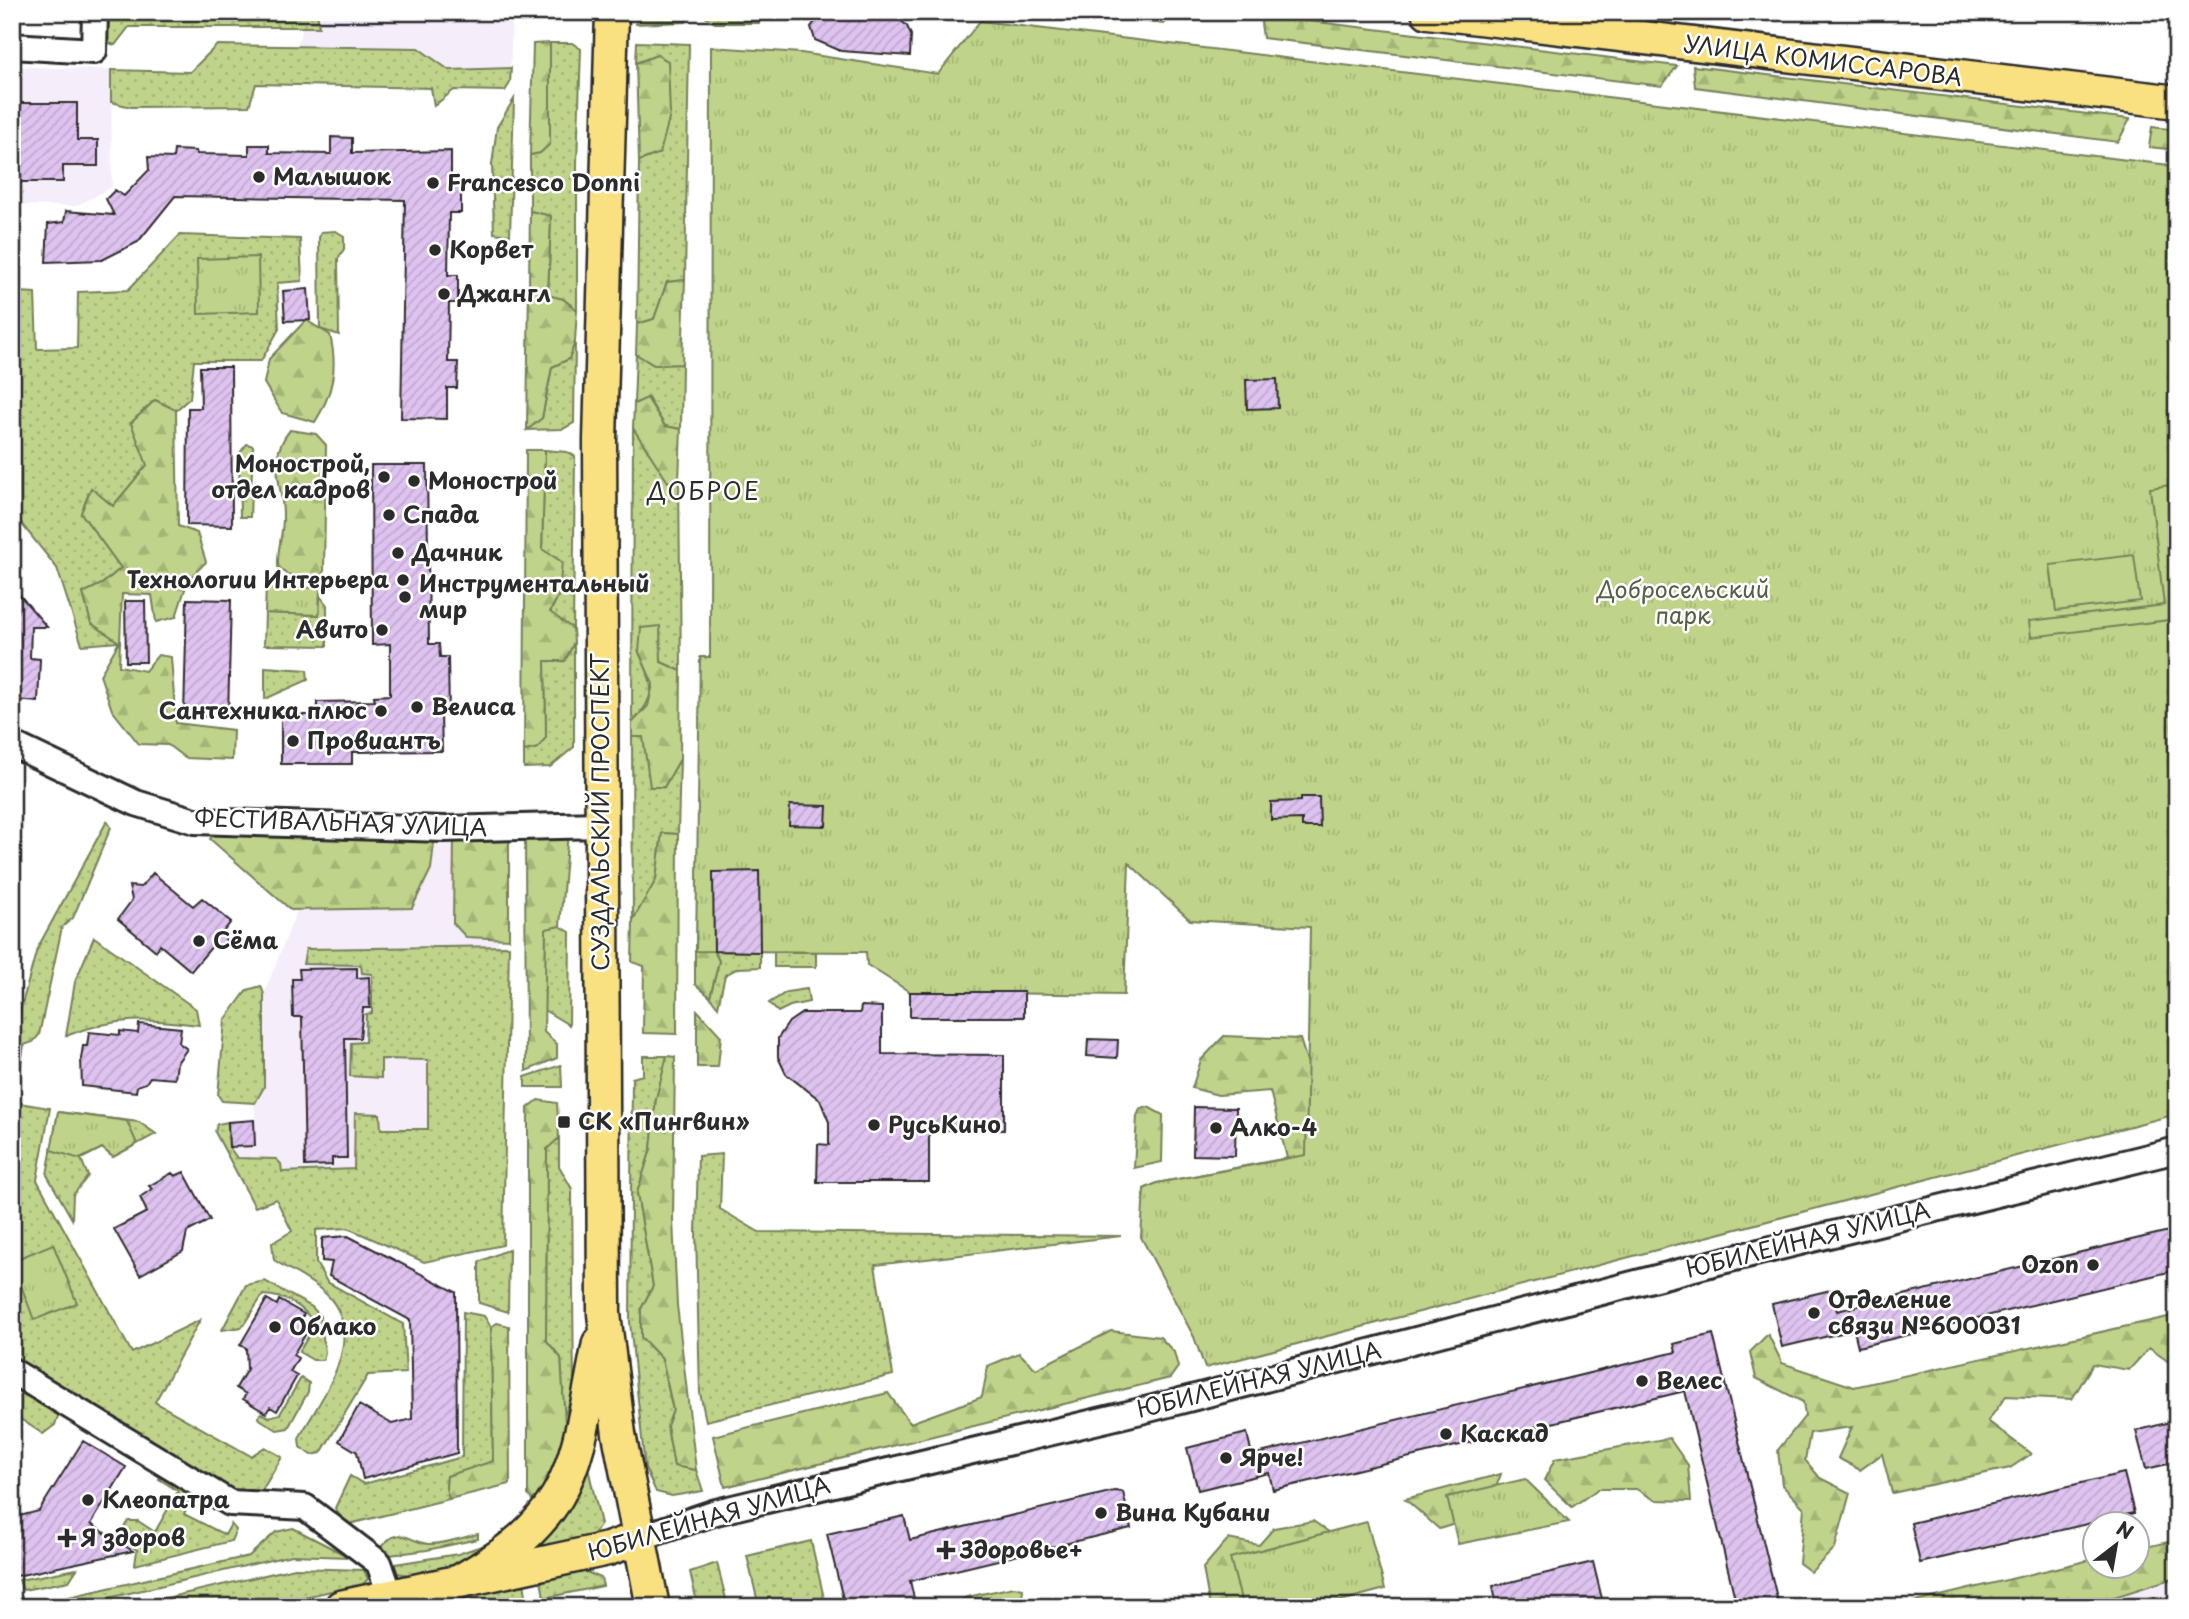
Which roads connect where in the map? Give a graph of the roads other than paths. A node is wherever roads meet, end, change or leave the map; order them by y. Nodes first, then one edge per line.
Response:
1 (95, 12) edge
2 (612, 12) edge
3 (1428, 12) edge
4 (12, 46) edge
5 (2177, 102) edge
6 (12, 744) edge
7 (600, 825) junction
8 (2177, 1150) edge
9 (604, 1314) junction
10 (12, 1371) edge
11 (639, 1538) junction
12 (456, 1583) junction
13 (390, 1595) junction
14 (341, 1607) edge
15 (653, 1607) edge

1 - 4 street
2 - 7 main road, СУЗДАЛЬСКИЙ ПРОСПЕКТ
3 - 5 main road, УЛИЦА КОМИССАРОВА
6 - 7 street, ФЕСТИВАЛЬНАЯ УЛИЦА
7 - 9 main road, СУЗДАЛЬСКИЙ ПРОСПЕКТ
8 - 11 street, ЮБИЛЕЙНАЯ УЛИЦА
9 - 11 main road, СУЗДАЛЬСКИЙ ПРОСПЕКТ
9 - 12 main road
10 - 13 street
11 - 12 main road, ЮБИЛЕЙНАЯ УЛИЦА
11 - 15 main road, СУЗДАЛЬСКИЙ ПРОСПЕКТ
12 - 13 main road, ЮБИЛЕЙНАЯ УЛИЦА
13 - 14 main road, ЮБИЛЕЙНАЯ УЛИЦА

